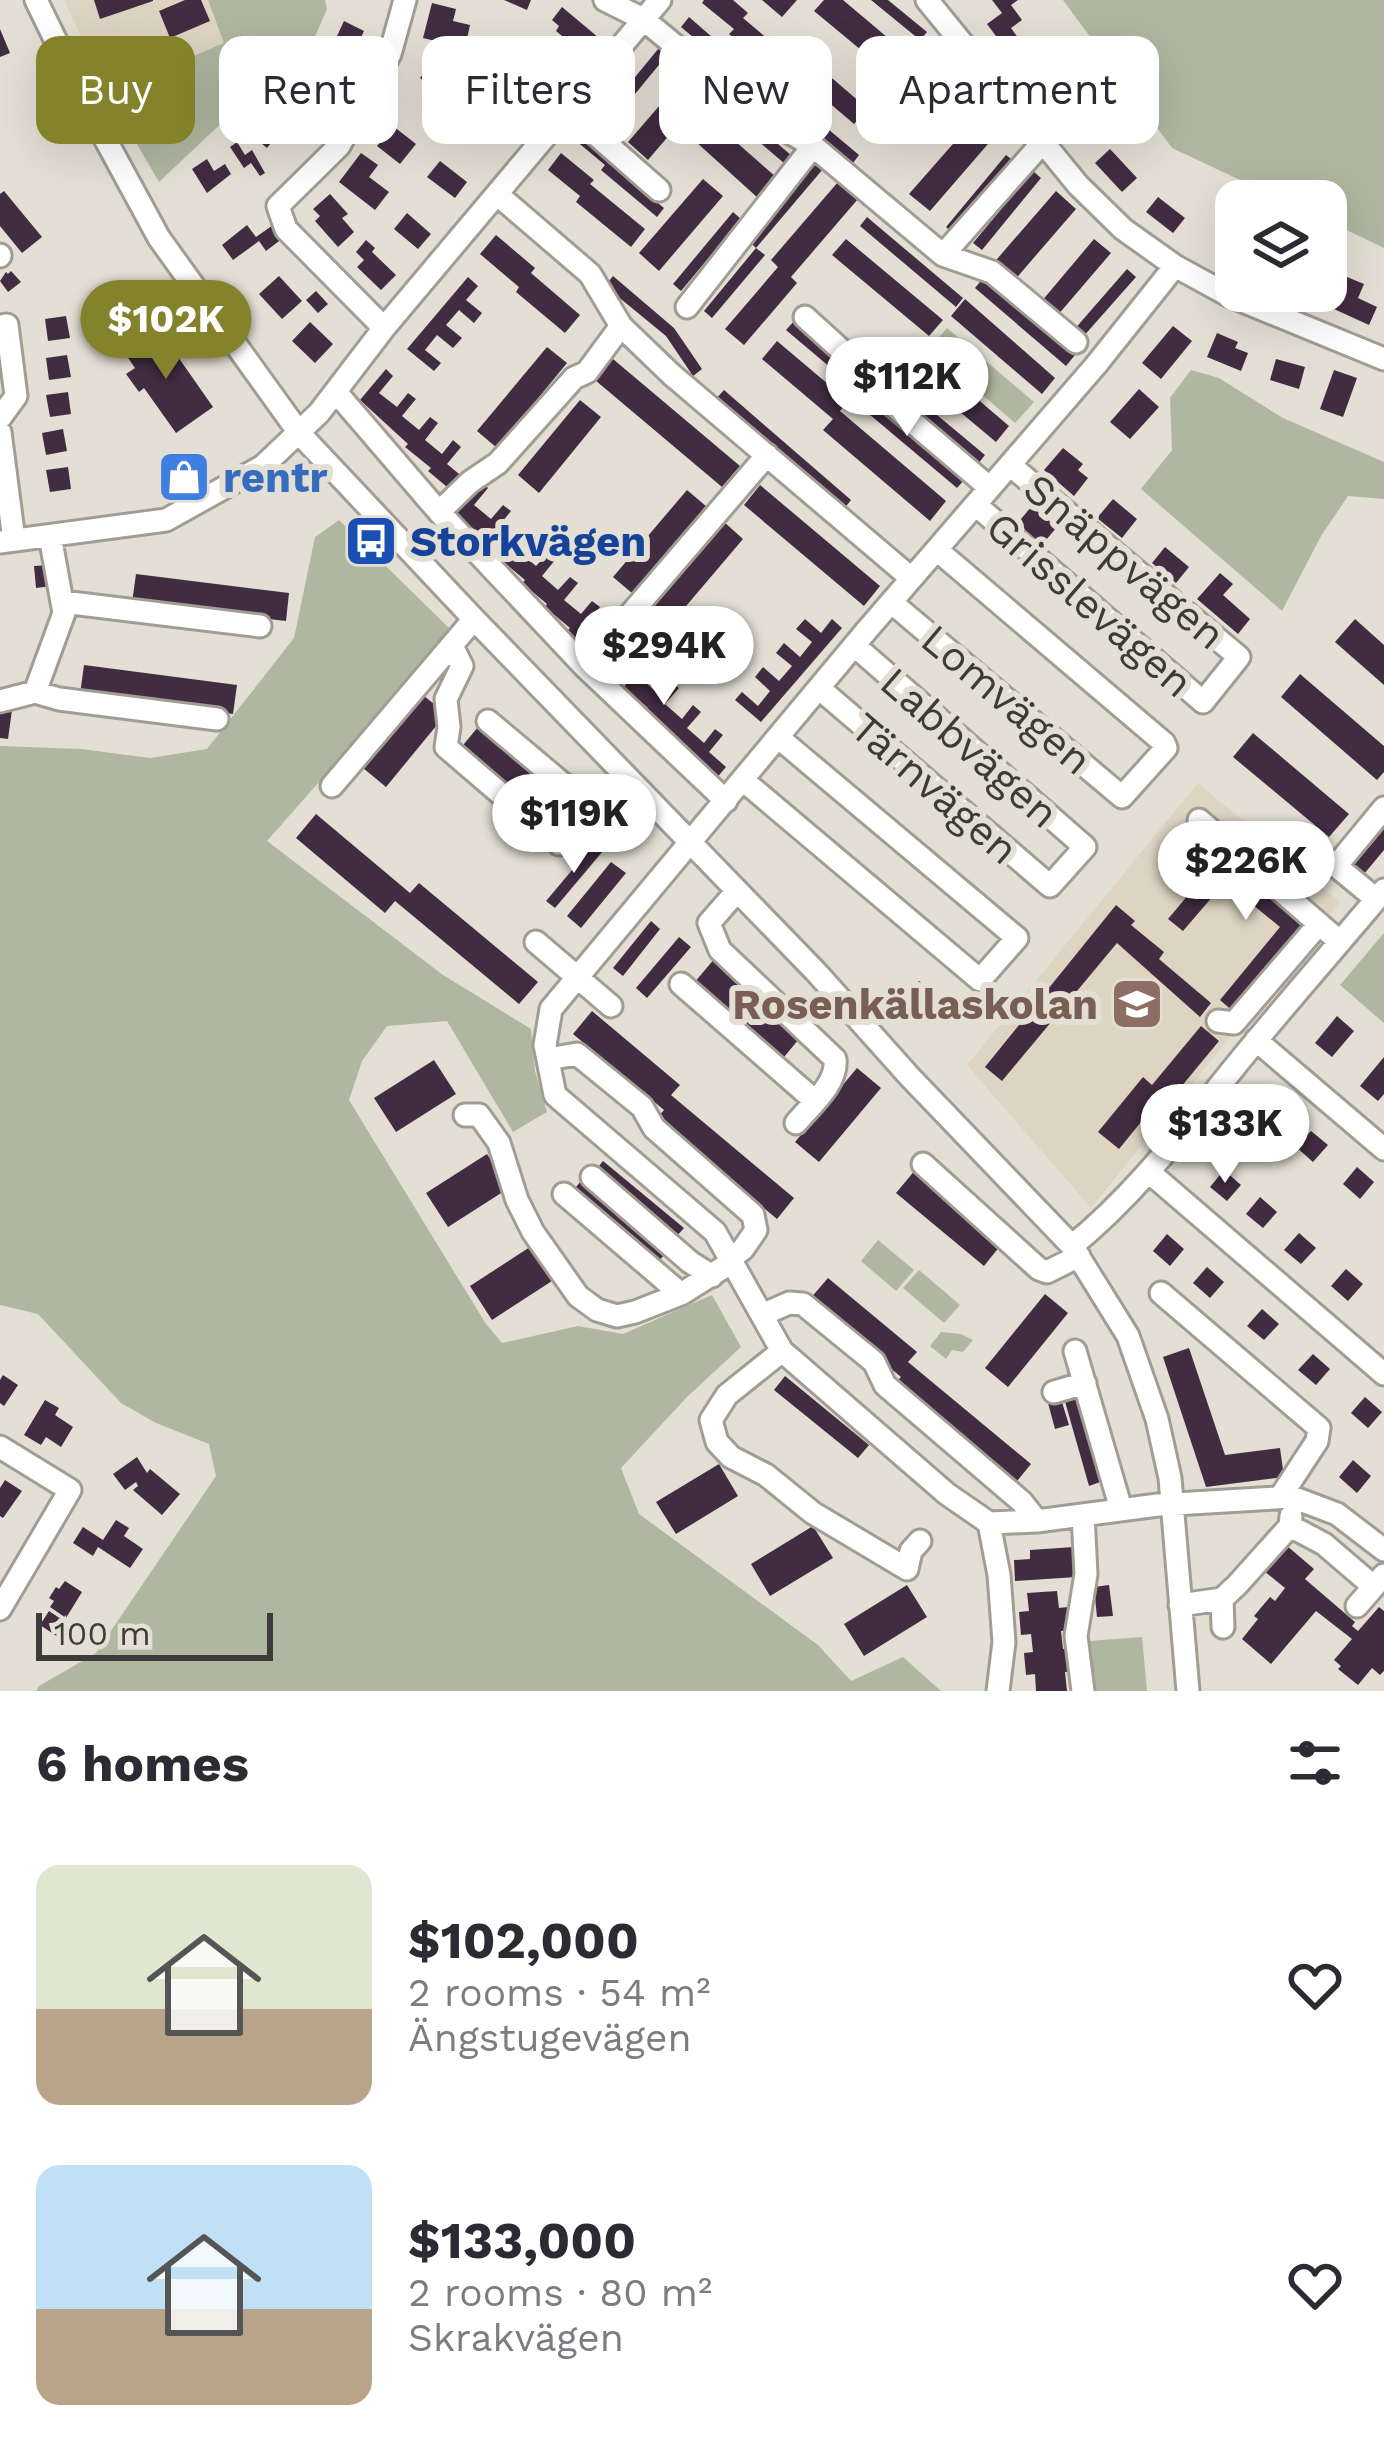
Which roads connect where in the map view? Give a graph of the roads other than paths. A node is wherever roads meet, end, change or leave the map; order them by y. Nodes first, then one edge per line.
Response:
1 (36, 0) edge
2 (404, 0) edge
3 (605, 0) edge
4 (659, 0) edge
5 (927, 0) edge
6 (644, 19) junction
7 (630, 36) edge
8 (956, 36) edge
9 (540, 144) edge
10 (607, 144) edge
11 (1041, 144) edge
12 (1045, 144) edge
13 (813, 146) junction
14 (659, 190) dead end
15 (498, 195) junction
16 (943, 255) junction
17 (1175, 266) junction
18 (687, 307) dead end
19 (805, 317) dead end
20 (0, 326) edge
21 (621, 326) junction
22 (384, 328) junction
23 (1076, 342) dead end
24 (1384, 359) edge
25 (336, 392) junction
26 (0, 418) edge
27 (0, 432) edge
28 (300, 434) junction
29 (767, 455) junction
30 (1010, 465) junction
31 (983, 497) junction
32 (439, 512) junction
33 (50, 536) junction
34 (7, 541) edge
35 (937, 550) junction
36 (911, 578) junction
37 (63, 602) junction
38 (891, 602) junction
39 (474, 620) junction
40 (260, 626) dead end
41 (452, 646) junction
42 (854, 646) junction
43 (585, 668) junction
44 (820, 689) junction
45 (35, 692) junction
46 (0, 701) edge
47 (1203, 702) joint
48 (217, 719) dead end
49 (488, 721) dead end
50 (779, 738) junction
51 (744, 781) junction
52 (332, 786) dead end
53 (641, 791) junction
54 (726, 801) junction
55 (1384, 808) edge
56 (1199, 820) dead end
57 (691, 842) junction
58 (559, 844) dead end
59 (1049, 886) joint
60 (737, 891) junction
61 (1380, 895) edge
62 (1319, 924) junction
63 (536, 942) dead end
64 (1340, 942) junction
65 (578, 977) junction
66 (681, 984) dead end
67 (611, 1006) dead end
68 (1218, 1021) dead end
69 (1256, 1040) junction
70 (548, 1059) junction
71 (814, 1100) junction
72 (465, 1115) dead end
73 (796, 1123) dead end
74 (1384, 1149) edge
75 (923, 1164) dead end
76 (1149, 1172) junction
77 (592, 1178) dead end
78 (564, 1194) dead end
79 (1075, 1251) junction
80 (731, 1261) junction
81 (712, 1276) junction
82 (1161, 1293) dead end
83 (681, 1294) junction
84 (762, 1315) junction
85 (782, 1351) junction
86 (1075, 1351) dead end
87 (1384, 1374) edge
88 (1084, 1383) junction
89 (1054, 1392) dead end
90 (0, 1447) edge
91 (1286, 1497) junction
92 (1173, 1505) junction
93 (1121, 1509) junction
94 (1083, 1515) junction
95 (1037, 1521) junction
96 (989, 1523) junction
97 (1290, 1526) junction
98 (920, 1541) dead end
99 (1384, 1550) edge
100 (1378, 1580) edge
101 (1222, 1599) junction
102 (1180, 1605) junction
103 (1357, 1606) dead end
104 (0, 1609) edge
105 (1222, 1627) dead end
106 (998, 1691) edge
107 (1083, 1691) edge
108 (1188, 1691) edge

1 - 28 street
2 - 22 street
3 - 6 street
4 - 6 street
5 - 8 street
6 - 7 street
6 - 13 street
9 - 15 street
10 - 14 street
11 - 16 street
12 - 17 street
13 - 16 street
13 - 18 street
15 - 21 street
15 - 22 street
16 - 23 street
17 - 24 street
17 - 30 street
19 - 31 street, Grisslevägen
20 - 26 street
21 - 29 street
21 - 32 street
22 - 25 street
25 - 28 street
25 - 32 street
27 - 34 street
28 - 33 street
28 - 39 street
29 - 36 street
29 - 43 street
30 - 31 street
30 - 47 street, Snäppvägen
31 - 35 street
31 - 47 street, Grisslevägen
32 - 43 street
33 - 34 street
33 - 37 street
35 - 36 street
35 - 38 street, Lomvägen
36 - 38 street
37 - 40 street
37 - 45 street
38 - 42 street
39 - 41 street
39 - 53 street
41 - 52 street
41 - 58 street
42 - 44 street
42 - 59 street, Labbvägen
43 - 54 street
44 - 50 street
44 - 59 street, Tärnvägen
45 - 46 street
45 - 48 street
49 - 53 street
50 - 51 street
50 - 51 street
51 - 54 street
53 - 57 street
54 - 57 street
55 - 61 street
56 - 62 street
57 - 60 street
57 - 65 street
60 - 71 street
60 - 79 street
61 - 64 street
62 - 64 street
62 - 68 street
63 - 65 street
64 - 69 street
65 - 67 street
65 - 70 street
66 - 71 street
69 - 74 street
69 - 76 street
70 - 80 street
70 - 80 street
71 - 73 street
72 - 83 street
75 - 79 street
76 - 79 street
76 - 87 street
77 - 81 street
78 - 83 street
79 - 92 street
80 - 81 street
80 - 84 street
81 - 83 street
82 - 91 street
84 - 85 street
84 - 95 street
85 - 96 street
85 - 98 street
86 - 88 street
88 - 89 street
88 - 93 street
90 - 104 street
91 - 92 street
91 - 97 street
91 - 99 street
92 - 93 street
92 - 102 street
93 - 94 street
94 - 95 street
94 - 107 street
95 - 96 street
96 - 106 street
97 - 100 street
97 - 101 street
100 - 103 street
101 - 102 street
101 - 105 street
102 - 108 street

